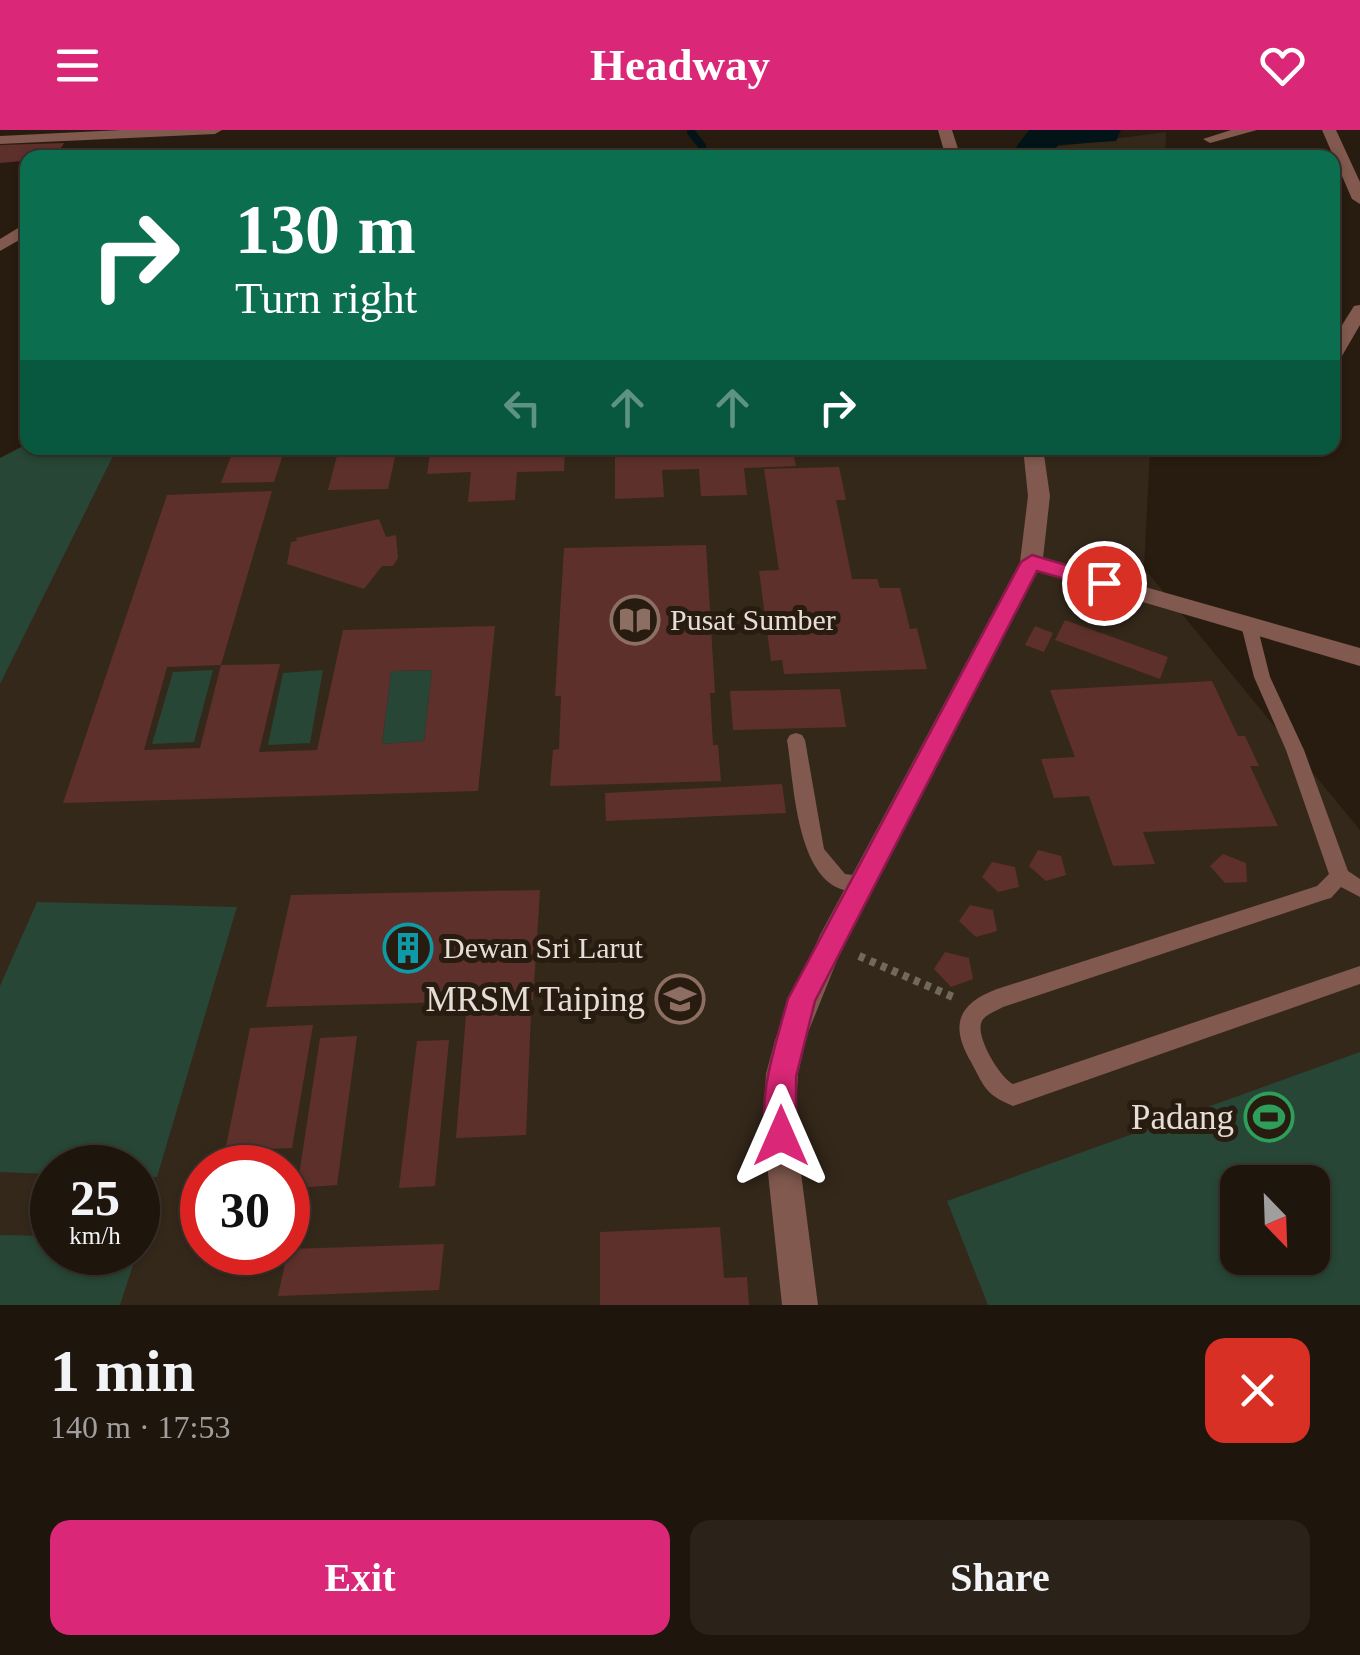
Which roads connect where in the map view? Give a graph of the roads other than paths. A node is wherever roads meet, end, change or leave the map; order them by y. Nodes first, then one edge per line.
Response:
1 (215, 130) edge
2 (1250, 130) edge
3 (166, 132) edge
4 (134, 138) edge
5 (1210, 139) dead end
6 (0, 140) edge
7 (1340, 154) edge
8 (1360, 199) edge
9 (1360, 310) edge
10 (1340, 344) edge
11 (1034, 455) edge
12 (1032, 562) junction
13 (1249, 625) junction
14 (1360, 657) edge
15 (796, 740) dead end
16 (1340, 876) junction
17 (865, 878) junction
18 (1360, 889) edge
19 (1360, 975) edge
20 (800, 1305) edge

1 - 3 street
2 - 5 street
3 - 4 street
4 - 6 street
7 - 8 street
9 - 10 street
11 - 12 street
12 - 13 street
12 - 17 street
13 - 14 street
13 - 16 lane
15 - 17 lane
16 - 18 lane
16 - 19 lane
17 - 20 street

